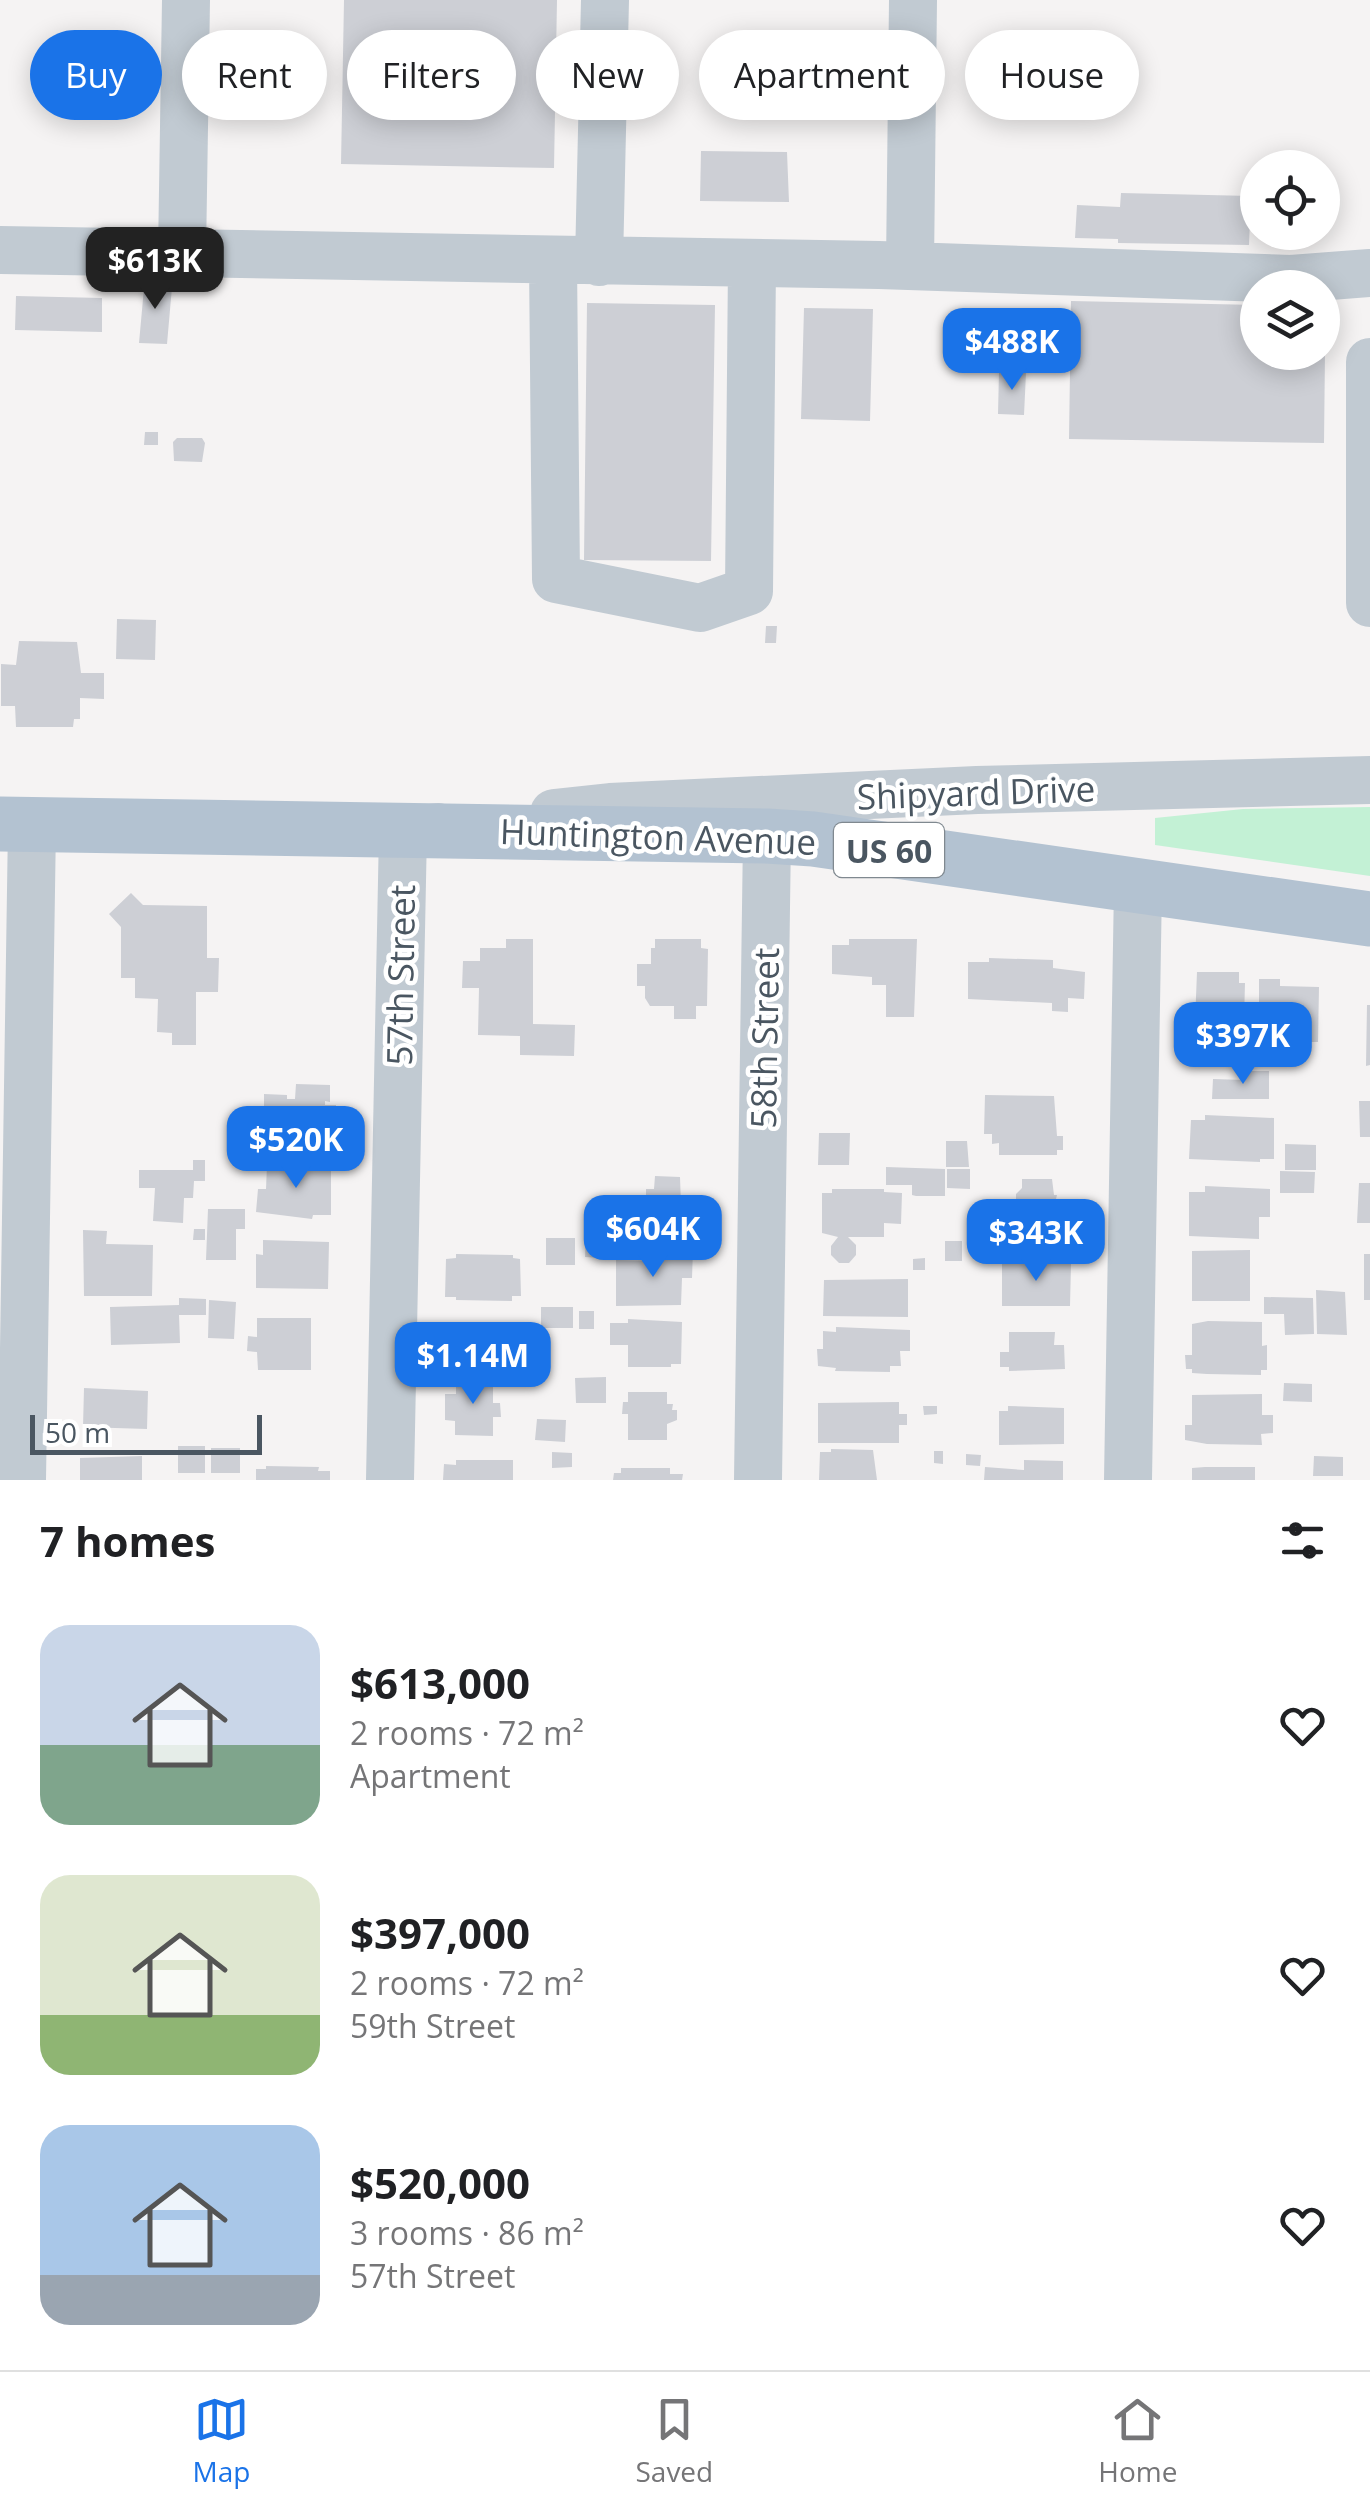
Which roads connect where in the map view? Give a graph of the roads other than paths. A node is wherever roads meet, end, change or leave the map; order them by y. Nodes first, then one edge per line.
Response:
1 (186, 0) edge
2 (606, 0) edge
3 (913, 0) edge
4 (0, 250) edge
5 (182, 254) junction
6 (576, 261) junction
7 (752, 264) junction
8 (910, 266) junction
9 (1370, 273) edge
10 (1370, 362) edge
11 (1370, 604) edge
12 (1370, 780) edge
13 (16, 825) edge
14 (403, 831) junction
15 (767, 836) junction
16 (1138, 886) junction
17 (1370, 919) edge
18 (22, 1480) edge
19 (390, 1480) edge
20 (758, 1480) edge
21 (1128, 1480) edge

1 - 5 street
2 - 6 street
3 - 8 street
4 - 5 street
5 - 6 street
6 - 7 street
6 - 7 street
7 - 8 street
8 - 9 street
10 - 11 street
12 - 14 street, Shipyard Drive
13 - 14 main road, Huntington Avenue / US 60
13 - 18 street
14 - 15 main road, Huntington Avenue / US 60
14 - 19 street, 57th Street
15 - 16 main road, Huntington Avenue / US 60
15 - 20 street, 58th Street
16 - 17 main road, Huntington Avenue / US 60
16 - 21 street

